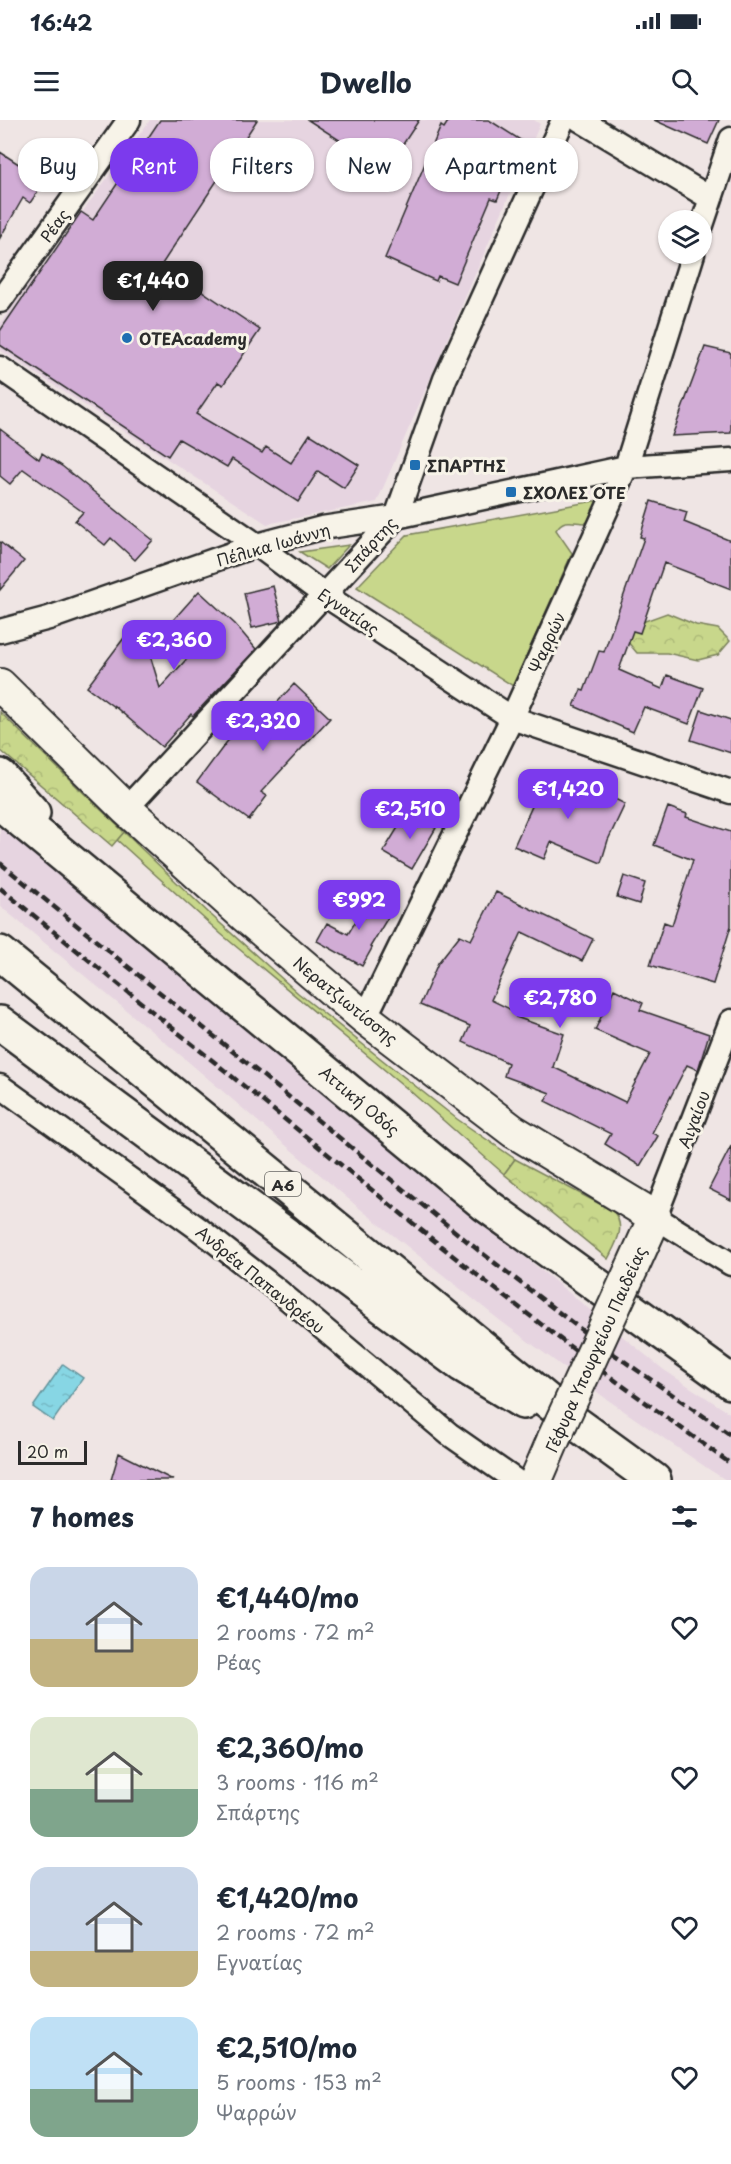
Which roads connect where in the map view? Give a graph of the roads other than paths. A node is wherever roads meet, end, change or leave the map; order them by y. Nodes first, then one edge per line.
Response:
1 (129, 120) edge
2 (563, 120) edge
3 (580, 120) edge
4 (731, 139) edge
5 (710, 198) junction
6 (706, 210) edge
7 (690, 264) edge
8 (0, 301) edge
9 (0, 368) edge
10 (731, 460) edge
11 (626, 467) junction
12 (396, 517) junction
13 (257, 545) junction
14 (323, 594) junction
15 (0, 631) edge
16 (0, 685) edge
17 (512, 718) junction
18 (0, 776) edge
19 (731, 792) edge
20 (0, 803) edge
21 (126, 809) junction
22 (95, 881) junction
23 (0, 953) edge
24 (365, 1018) junction
25 (731, 1021) edge
26 (0, 1023) edge
27 (0, 1086) edge
28 (655, 1217) junction
29 (731, 1264) edge
30 (731, 1382) edge
31 (560, 1427) junction
32 (515, 1480) edge
33 (536, 1480) edge
34 (654, 1480) edge

1 - 8 street, Ρέας
2 - 12 street, Σπάρτης
3 - 5 street
4 - 5 street
5 - 6 street
7 - 11 street, Ψαρρών
9 - 13 street, Εγνατίας
10 - 11 street, Πέλικα Ιωάννη
11 - 12 street, Πέλικα Ιωάννη
11 - 17 street, Ψαρρών
12 - 13 street, Πέλικα Ιωάννη
12 - 14 street, Σπάρτης
13 - 14 street, Εγνατίας
13 - 15 street, Πέλικα Ιωάννη
14 - 17 street, Εγνατίας
14 - 21 street, Σπάρτης
16 - 21 street, Νερατζιωτίσσης
17 - 19 street, Εγνατίας
17 - 24 street, Ψαρρών
18 - 22 highway
20 - 22 highway, Αττική Οδός
21 - 24 street, Νερατζιωτίσσης
22 - 30 highway, Αττική Οδός
23 - 31 highway, Α6
24 - 28 street, Νερατζιωτίσσης
25 - 28 street, Αιγαίου
26 - 31 highway
27 - 32 street, Ανδρέα Παπανδρέου
28 - 29 street, Νερατζιωτίσσης
28 - 31 street, Γέφυρα Υπουργείου Παιδείας, bridge
31 - 33 street, Γέφυρα Υπουργείου Παιδείας
31 - 34 highway, Α6

